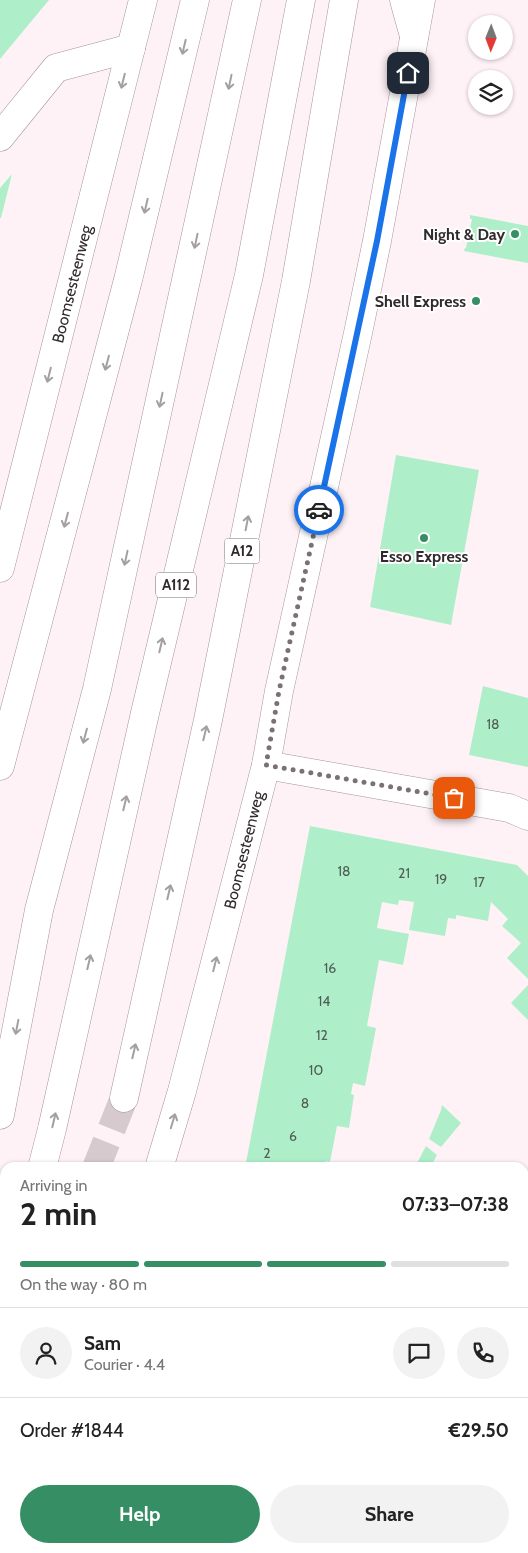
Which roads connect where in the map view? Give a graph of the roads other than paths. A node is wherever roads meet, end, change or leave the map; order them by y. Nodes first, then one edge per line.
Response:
1 (143, 0) edge
2 (195, 0) edge
3 (247, 0) edge
4 (301, 0) edge
5 (344, 0) edge
6 (404, 0) edge
7 (421, 0) edge
8 (414, 36) junction
9 (131, 48) junction
10 (0, 137) edge
11 (0, 568) edge
12 (266, 765) junction
13 (0, 766) edge
14 (528, 816) edge
15 (39, 910) junction
16 (0, 1010) edge
17 (124, 1098) tunnel mouth
18 (0, 1115) edge
19 (44, 1162) edge
20 (161, 1162) edge

1 - 9 main road, Boomsesteenweg
2 -> 13 main road
3 -> 15 main road
19 -> 4 main road, A112
17 -> 5 main road, A12
6 - 8 main road
7 - 8 main road, Boomsesteenweg
8 - 12 main road, Boomsesteenweg
9 - 10 main road
9 -> 11 main road, Boomsesteenweg
12 - 14 main road
20 -> 12 main road, Boomsesteenweg
15 - 16 main road
15 -> 18 main road

